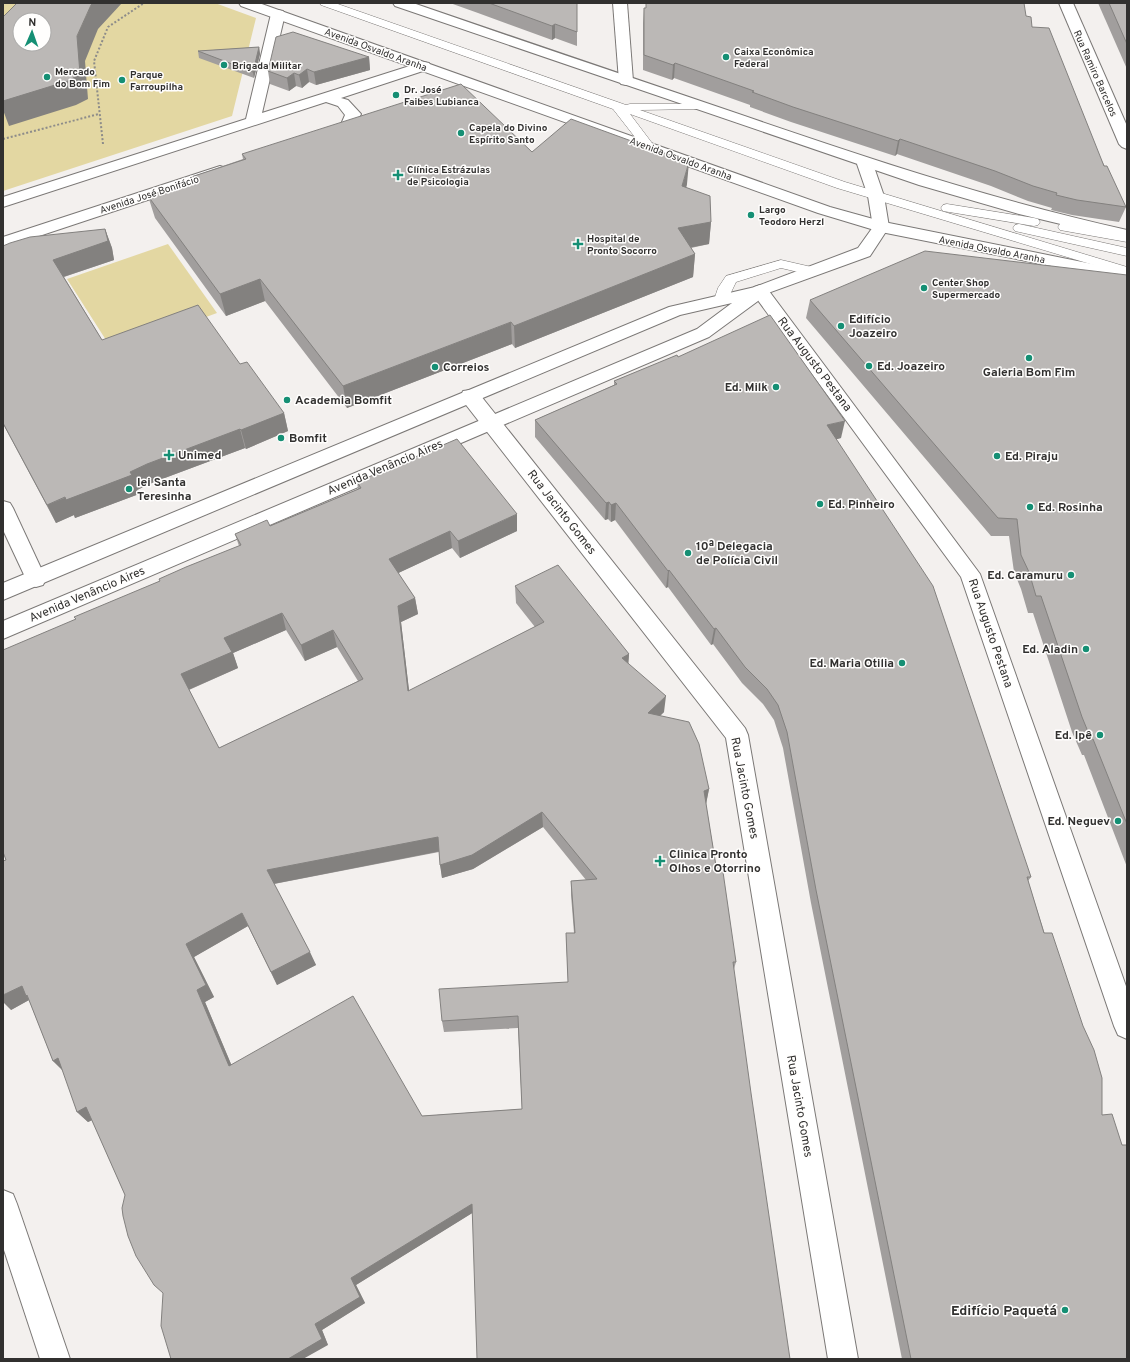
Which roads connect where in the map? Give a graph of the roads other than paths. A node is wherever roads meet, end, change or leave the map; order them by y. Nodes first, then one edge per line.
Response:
1 (246, 3) edge
2 (325, 3) edge
3 (400, 3) edge
4 (620, 3) edge
5 (1066, 3) edge
6 (278, 14) junction
7 (424, 66) junction
8 (626, 80) junction
9 (477, 85) junction
10 (454, 92) edge
11 (327, 98) junction
12 (698, 106) junction
13 (618, 107) junction
14 (253, 121) junction
15 (347, 129) edge
16 (1127, 144) edge
17 (649, 147) junction
18 (865, 164) junction
19 (235, 166) edge
20 (876, 196) junction
21 (3, 202) edge
22 (881, 227) junction
23 (1127, 237) edge
24 (3, 243) edge
25 (1127, 252) edge
26 (811, 271) junction
27 (1127, 271) edge
28 (1127, 276) edge
29 (760, 291) junction
30 (721, 300) junction
31 (470, 396) junction
32 (492, 422) junction
33 (3, 508) edge
34 (36, 578) junction
35 (3, 592) edge
36 (3, 630) edge
37 (1127, 1026) edge
38 (3, 1204) edge
39 (55, 1359) edge
40 (843, 1359) edge

1 - 6 main road, Avenida Osvaldo Aranha
2 - 13 lane
3 - 8 main road
4 - 8 main road
5 - 16 main road, Rua Ramiro Barcelos
6 - 7 main road, Avenida Osvaldo Aranha
6 - 14 main road
7 - 9 main road, Avenida Osvaldo Aranha
7 - 11 main road
8 - 12 main road
9 - 10 main road
9 - 17 main road, Avenida Osvaldo Aranha
11 - 14 main road
11 - 15 main road
12 - 13 lane
12 - 18 main road
13 - 17 lane
13 - 20 lane
14 - 21 main road
17 - 22 main road, Avenida Osvaldo Aranha
18 - 20 main road
18 - 23 main road
19 - 24 main road, Avenida José Bonifácio
20 - 22 main road
20 - 23 lane
20 - 25 lane
20 - 27 lane
22 - 26 main road, Avenida Venâncio Aires
22 - 28 main road, Avenida Osvaldo Aranha
26 - 29 main road, Avenida Venâncio Aires
26 - 30 lane
29 - 30 main road, Avenida Venâncio Aires
29 - 32 main road, Avenida Venâncio Aires
29 - 37 main road, Rua Augusto Pestana
30 - 31 main road, Avenida Venâncio Aires
31 - 32 main road, Rua Jacinto Gomes
31 - 34 main road, Avenida Venâncio Aires
32 - 36 main road, Avenida Venâncio Aires
32 - 40 main road, Rua Jacinto Gomes
33 - 34 main road
34 - 35 main road, Avenida Venâncio Aires
38 - 39 main road

